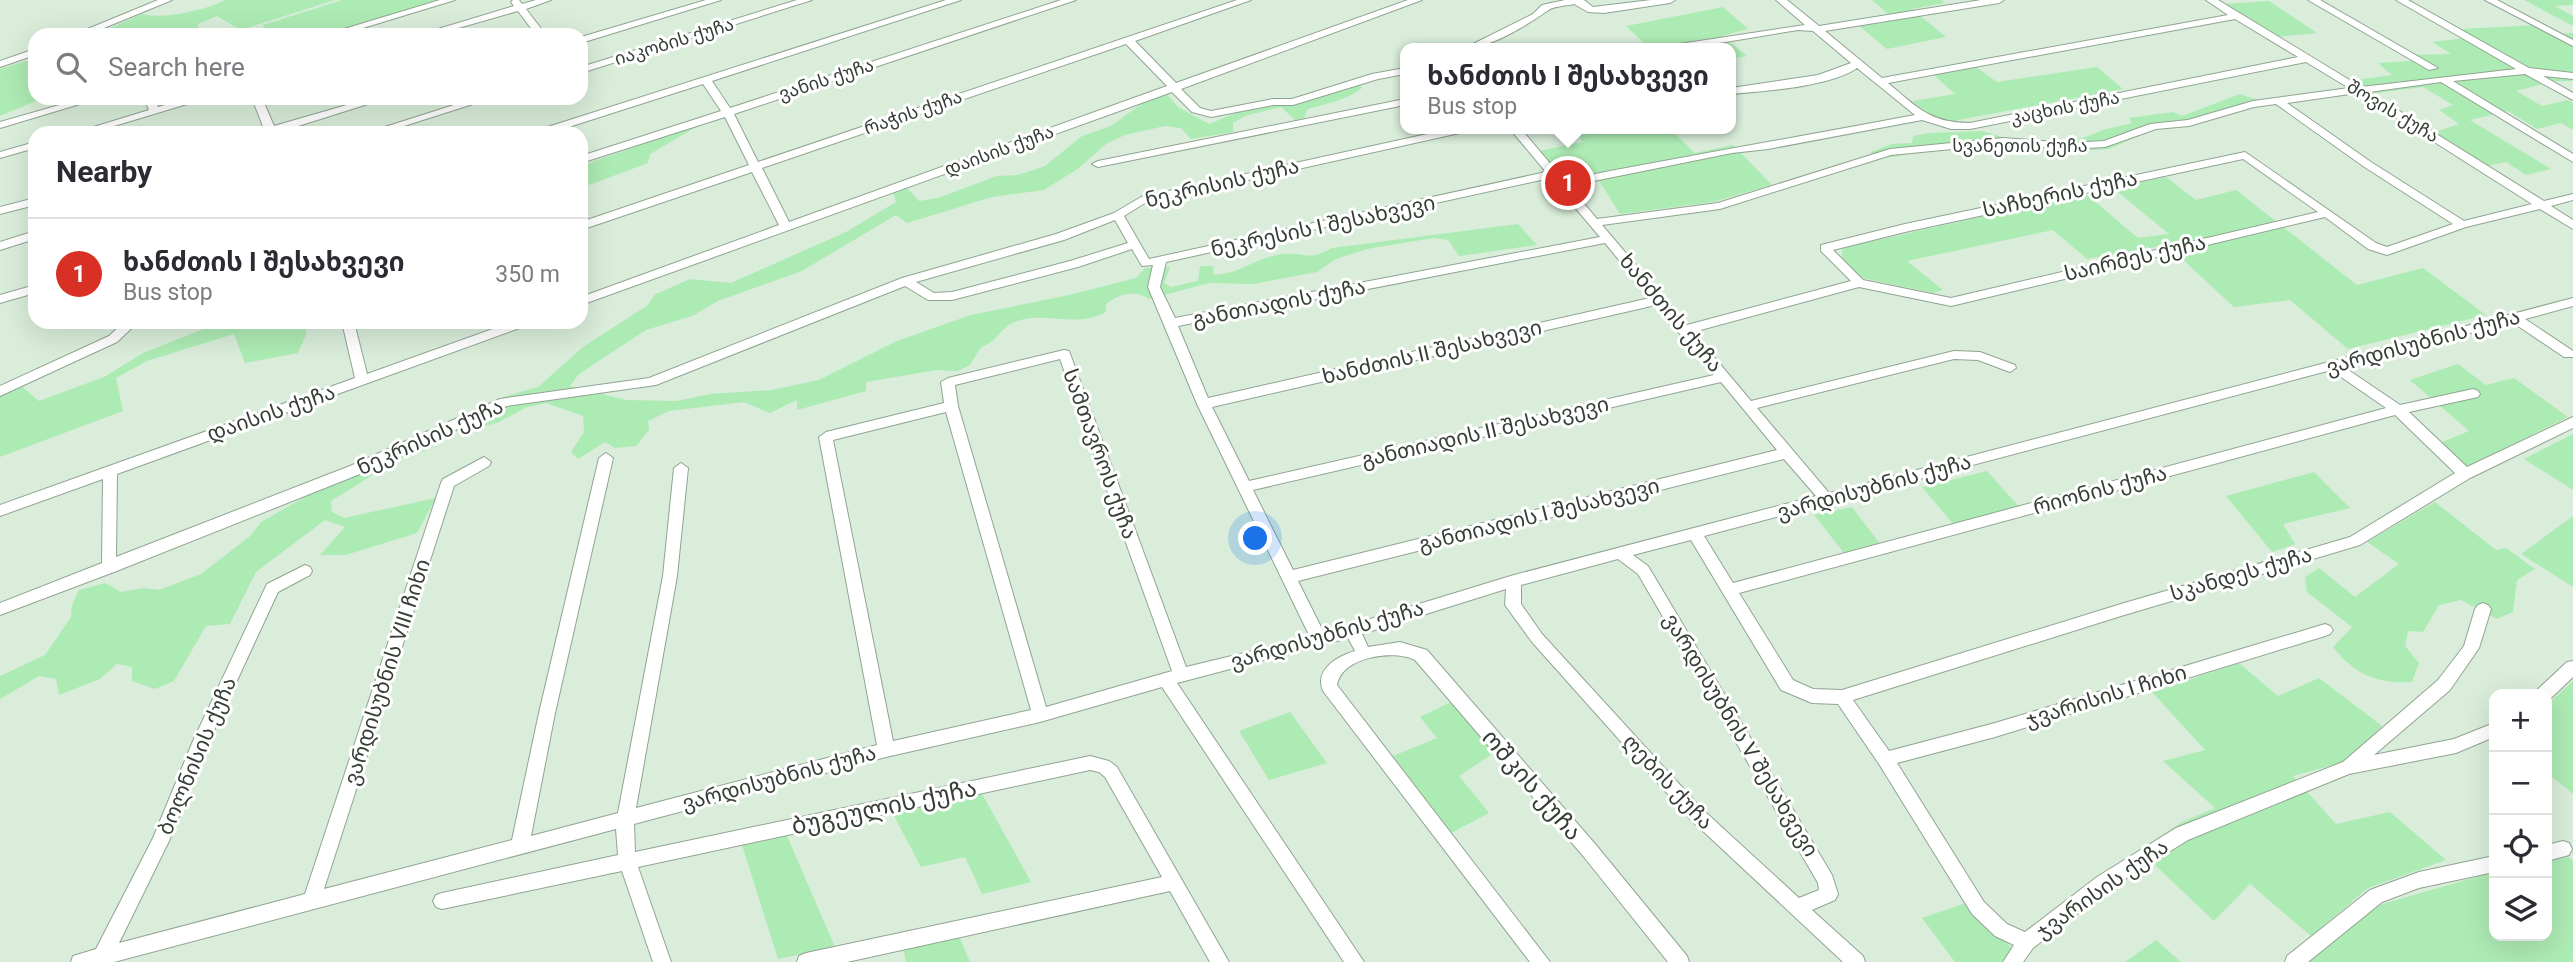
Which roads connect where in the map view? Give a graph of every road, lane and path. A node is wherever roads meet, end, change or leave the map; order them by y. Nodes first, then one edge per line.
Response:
1 (167, 0) edge
2 (450, 0) edge
3 (546, 0) edge
4 (716, 0) edge
5 (807, 0) edge
6 (956, 0) edge
7 (1072, 0) edge
8 (1247, 0) edge
9 (1418, 0) edge
10 (1530, 0) edge
11 (1577, 0) edge
12 (1670, 0) edge
13 (1781, 0) edge
14 (1999, 0) edge
15 (2211, 0) edge
16 (2313, 0) edge
17 (2401, 0) edge
18 (2490, 0) edge
19 (517, 4) edge
20 (1545, 7) junction
21 (2236, 16) junction
22 (96, 28) edge
23 (353, 28) edge
24 (444, 28) edge
25 (536, 28) edge
26 (1819, 29) junction
27 (588, 38) edge
28 (1128, 40) junction
29 (1480, 43) edge
30 (1703, 43) edge
31 (2572, 43) edge
32 (28, 54) edge
33 (2306, 60) junction
34 (1858, 63) junction
35 (0, 64) edge
36 (588, 68) edge
37 (2433, 68) dead end
38 (2527, 71) junction
39 (1400, 72) edge
40 (2573, 76) edge
41 (705, 79) junction
42 (2443, 79) junction
43 (1882, 81) junction
44 (1173, 88) junction
45 (2355, 89) junction
46 (1736, 90) edge
47 (2573, 97) edge
48 (2278, 101) junction
49 (1400, 103) edge
50 (70, 105) edge
51 (152, 105) edge
52 (178, 105) edge
53 (259, 105) edge
54 (359, 105) edge
55 (464, 105) edge
56 (727, 111) junction
57 (155, 112) junction
58 (1923, 117) junction
59 (0, 125) edge
60 (104, 126) edge
61 (266, 126) edge
62 (288, 126) edge
63 (394, 126) edge
64 (561, 126) edge
65 (1441, 134) edge
66 (1522, 134) edge
67 (28, 147) edge
68 (0, 155) edge
69 (588, 158) edge
70 (2573, 159) edge
71 (1098, 164) dead end
72 (755, 165) junction
73 (1558, 179) junction
74 (2573, 197) edge
75 (28, 203) edge
76 (2542, 205) junction
77 (0, 211) edge
78 (2326, 213) junction
79 (1118, 215) junction
80 (1595, 223) junction
81 (588, 224) edge
82 (2462, 225) junction
83 (2573, 225) edge
84 (786, 227) junction
85 (28, 237) edge
86 (1609, 239) junction
87 (1134, 245) junction
88 (0, 246) edge
89 (1160, 261) junction
90 (906, 281) junction
91 (1858, 283) junction
92 (28, 291) edge
93 (588, 298) edge
94 (0, 299) edge
95 (1659, 300) junction
96 (2573, 302) edge
97 (2515, 318) junction
98 (1171, 323) junction
99 (124, 329) edge
100 (350, 329) edge
101 (505, 329) edge
102 (1685, 330) junction
103 (2569, 354) dead end
104 (2334, 366) junction
105 (2010, 368) dead end
106 (1724, 377) junction
107 (362, 381) junction
108 (0, 391) edge
109 (2473, 394) dead end
110 (1204, 404) junction
111 (951, 406) junction
112 (1749, 406) junction
113 (2398, 410) junction
114 (2573, 422) edge
115 (1787, 453) junction
116 (606, 458) dead end
117 (484, 462) dead end
118 (681, 468) dead end
119 (110, 470) junction
120 (2465, 474) junction
121 (1246, 487) junction
122 (1826, 499) junction
123 (0, 511) edge
124 (1696, 535) junction
125 (1621, 554) junction
126 (109, 568) junction
127 (305, 571) dead end
128 (1290, 577) junction
129 (1514, 581) junction
130 (1729, 590) junction
131 (0, 609) edge
132 (2483, 609) dead end
133 (1352, 631) junction
134 (2325, 631) dead end
135 (1320, 641) junction
136 (1364, 654) junction
137 (2573, 667) edge
138 (1174, 677) junction
139 (2549, 689) edge
140 (1842, 697) junction
141 (1040, 715) junction
142 (2489, 732) edge
143 (886, 750) junction
144 (1885, 759) junction
145 (2348, 766) junction
146 (623, 818) junction
147 (520, 845) junction
148 (629, 861) junction
149 (2489, 865) edge
150 (1175, 882) junction
151 (312, 900) junction
152 (442, 901) dead end
153 (1796, 908) junction
154 (2027, 942) junction
155 (102, 957) junction
156 (80, 962) edge
157 (662, 962) edge
158 (806, 962) edge
159 (1220, 962) edge
160 (1355, 962) edge
161 (1541, 962) edge
162 (1680, 962) edge
163 (1856, 962) edge
164 (2012, 962) edge
165 (2294, 962) edge

1 - 22 street
2 - 23 street
3 - 19 street
4 - 27 street
5 - 36 street, იაკობის ქუჩა
6 - 41 street
7 - 56 street, ვანის ქუჩა
8 - 28 street, რაჭის ქუჩა
9 - 44 street, დაისის ქუჩა
10 - 20 street
11 - 12 street
11 - 20 street
13 - 26 street, კაცხის ქუჩა
14 - 26 street
15 - 21 street, შოვის ქუჩა
16 - 37 street
17 - 38 street
18 - 31 street
19 - 24 street
19 - 25 street
20 - 29 street
21 - 33 street, შოვის ქუჩა
21 - 43 street
26 - 30 street
26 - 34 street, კაცხის ქუჩა
28 - 44 street
28 - 72 street, რაჭის ქუჩა
32 - 35 street
33 - 45 street, შოვის ქუჩა
33 - 58 street, კაცხის ქუჩა
34 - 43 street, კაცხის ქუჩა
34 - 46 street
38 - 40 street, სვანეთის ქუჩა
38 - 42 street, სვანეთის ქუჩა
38 - 47 street
39 - 44 street
41 - 56 street
41 - 64 street
42 - 45 street, სვანეთის ქუჩა
42 - 70 street
43 - 58 street, კაცხის ქუჩა
44 - 84 street, დაისის ქუჩა
45 - 48 street, სვანეთის ქუჩა
45 - 76 street, შოვის ქუჩა
48 - 80 street, სვანეთის ქუჩა
48 - 82 street
49 - 71 street
50 - 59 street
51 - 57 street
52 - 57 street
53 - 61 street
54 - 62 street
55 - 63 street
56 - 69 street, ვანის ქუჩა
56 - 72 street
57 - 60 street
58 - 73 street, ნეკრესის I შესახვევი
65 - 79 street, ნეკრისის ქუჩა
66 - 73 street, ხანძთის ქუჩა
67 - 68 street
72 - 81 street, რაჭის ქუჩა
72 - 84 street
73 - 80 street, ხანძთის ქუჩა
73 - 89 street, ნეკრესის I შესახვევი
74 - 76 street
75 - 77 street
76 - 82 street
76 - 83 street, შოვის ქუჩა
78 - 82 street
78 - 91 street, საირმეს ქუჩა
78 - 91 street, საჩხერის ქუჩა
79 - 87 street
79 - 90 street, ნეკრისის ქუჩა
80 - 86 street, ხანძთის ქუჩა
84 - 93 street, დაისის ქუჩა
85 - 88 street
86 - 95 street, ხანძთის ქუჩა
86 - 98 street, განთიადის ქუჩა
87 - 89 street
87 - 90 street
89 - 98 street
90 - 126 street, ნეკრისის ქუჩა
91 - 102 street, საირმეს ქუჩა
92 - 94 street
95 - 102 street, ხანძთის ქუჩა
95 - 110 street, ხანძთის II შესახვევი
96 - 97 street, ვარდისუბნის ქუჩა
97 - 103 street
97 - 104 street, ვარდისუბნის ქუჩა
98 - 110 street, განთიადის ქუჩა
99 - 108 street
100 - 107 street
101 - 107 street, დაისის ქუჩა
102 - 106 street, ხანძთის ქუჩა
104 - 113 street
104 - 122 street, ვარდისუბნის ქუჩა
105 - 112 street
106 - 112 street, ხანძთის ქუჩა
106 - 121 street, განთიადის II შესახვევი
107 - 119 street, დაისის ქუჩა
109 - 113 street, რიონის ქუჩა
110 - 121 street, განთიადის ქუჩა
111 - 138 street, სამთავროს ქუჩა
111 - 141 street
111 - 143 street
112 - 115 street, ხანძთის ქუჩა
113 - 120 street
113 - 130 street, რიონის ქუჩა
114 - 120 street, სკანდეს ქუჩა
115 - 122 street, ხანძთის ქუჩა
115 - 128 street, განთიადის I შესახვევი
116 - 147 street
117 - 151 street, ვარდისუბნის VIII ჩიხი
118 - 146 street
119 - 123 street, დაისის ქუჩა
119 - 126 street
120 - 140 street, სკანდეს ქუჩა
121 - 128 street, განთიადის ქუჩა
122 - 124 street, ვარდისუბნის ქუჩა
124 - 125 street, ვარდისუბნის ქუჩა
124 - 130 street
125 - 129 street, ვარდისუბნის ქუჩა
125 - 153 street, ვარდისუბნის V შესახვევი
126 - 131 street, ნეკრისის ქუჩა
127 - 155 street, ბოლნისის ქუჩა
128 - 135 street, განთიადის ქუჩა
129 - 133 street, ვარდისუბნის ქუჩა
129 - 153 street, ღების ქუჩა
130 - 140 street
132 - 145 street
133 - 135 street, ვარდისუბნის ქუჩა
133 - 136 street
134 - 144 street, ჯვარისის I ჩიხი
135 - 138 street, ვარდისუბნის ქუჩა
136 - 161 street, ოშკის ქუჩა
136 - 162 street, ოშკის ქუჩა
137 - 139 street
138 - 141 street, ვარდისუბნის ქუჩა
138 - 160 street
140 - 144 street, ჯვარისის ქუჩა
141 - 143 street, ვარდისუბნის ქუჩა
142 - 145 street, ჯვარისის ქუჩა
143 - 146 street, ვარდისუბნის ქუჩა
144 - 154 street, ჯვარისის ქუჩა
145 - 154 street, ჯვარისის ქუჩა
146 - 147 street, ვარდისუბნის ქუჩა
146 - 148 street
147 - 151 street, ვარდისუბნის ქუჩა
148 - 150 street, ბუგეულის ქუჩა
148 - 152 street, ბუგეულის ქუჩა
148 - 157 street
149 - 165 street
150 - 158 street
150 - 159 street, ბუგეულის ქუჩა
151 - 155 street, ვარდისუბნის ქუჩა
153 - 163 street, ღების ქუჩა
154 - 164 street
155 - 156 street, ვარდისუბნის ქუჩა

